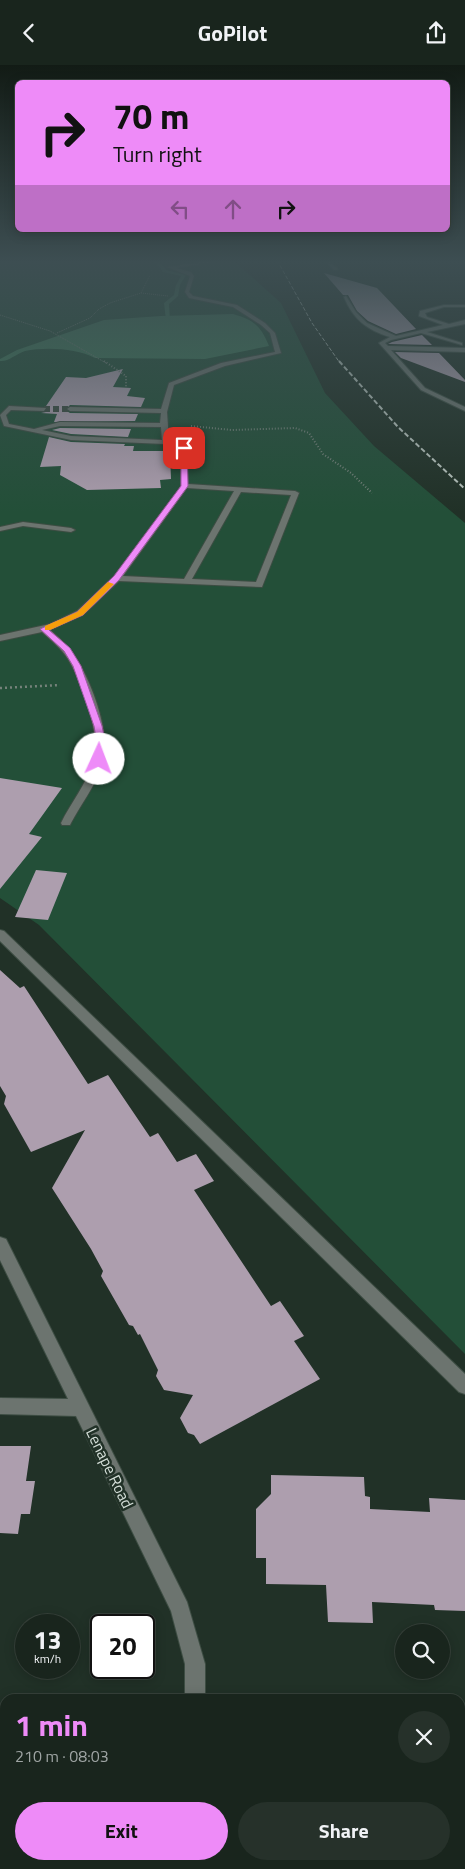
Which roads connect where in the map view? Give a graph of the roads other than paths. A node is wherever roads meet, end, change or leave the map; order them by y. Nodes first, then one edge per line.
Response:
1 (275, 344) edge
2 (384, 344) edge
3 (386, 348) junction
4 (465, 350) edge
5 (44, 409) tunnel mouth
6 (70, 409) tunnel mouth
7 (465, 409) edge
8 (164, 411) junction
9 (163, 428) junction
10 (33, 431) junction
11 (166, 442) junction
12 (185, 486) junction
13 (238, 489) junction
14 (0, 529) edge
15 (71, 530) dead end
16 (117, 578) junction
17 (186, 582) junction
18 (44, 629) junction
19 (0, 638) edge
20 (66, 823) dead end
21 (0, 934) edge
22 (0, 1244) edge
23 (465, 1386) edge
24 (0, 1406) edge
25 (81, 1408) junction
26 (195, 1694) edge

1 - 8 street
2 - 3 street
3 - 4 street
3 - 7 street
5 - 10 street
6 - 8 street
8 - 9 street
9 - 10 street
9 - 11 street
10 - 11 street
11 - 12 street
12 - 13 street
12 - 16 street
13 - 17 street
13 - 17 street
14 - 15 street
16 - 17 street
16 - 18 street
18 - 19 street
18 - 20 street
21 - 23 street
22 - 25 street, Lenape Road
24 - 25 street
25 - 26 street, Lenape Road

